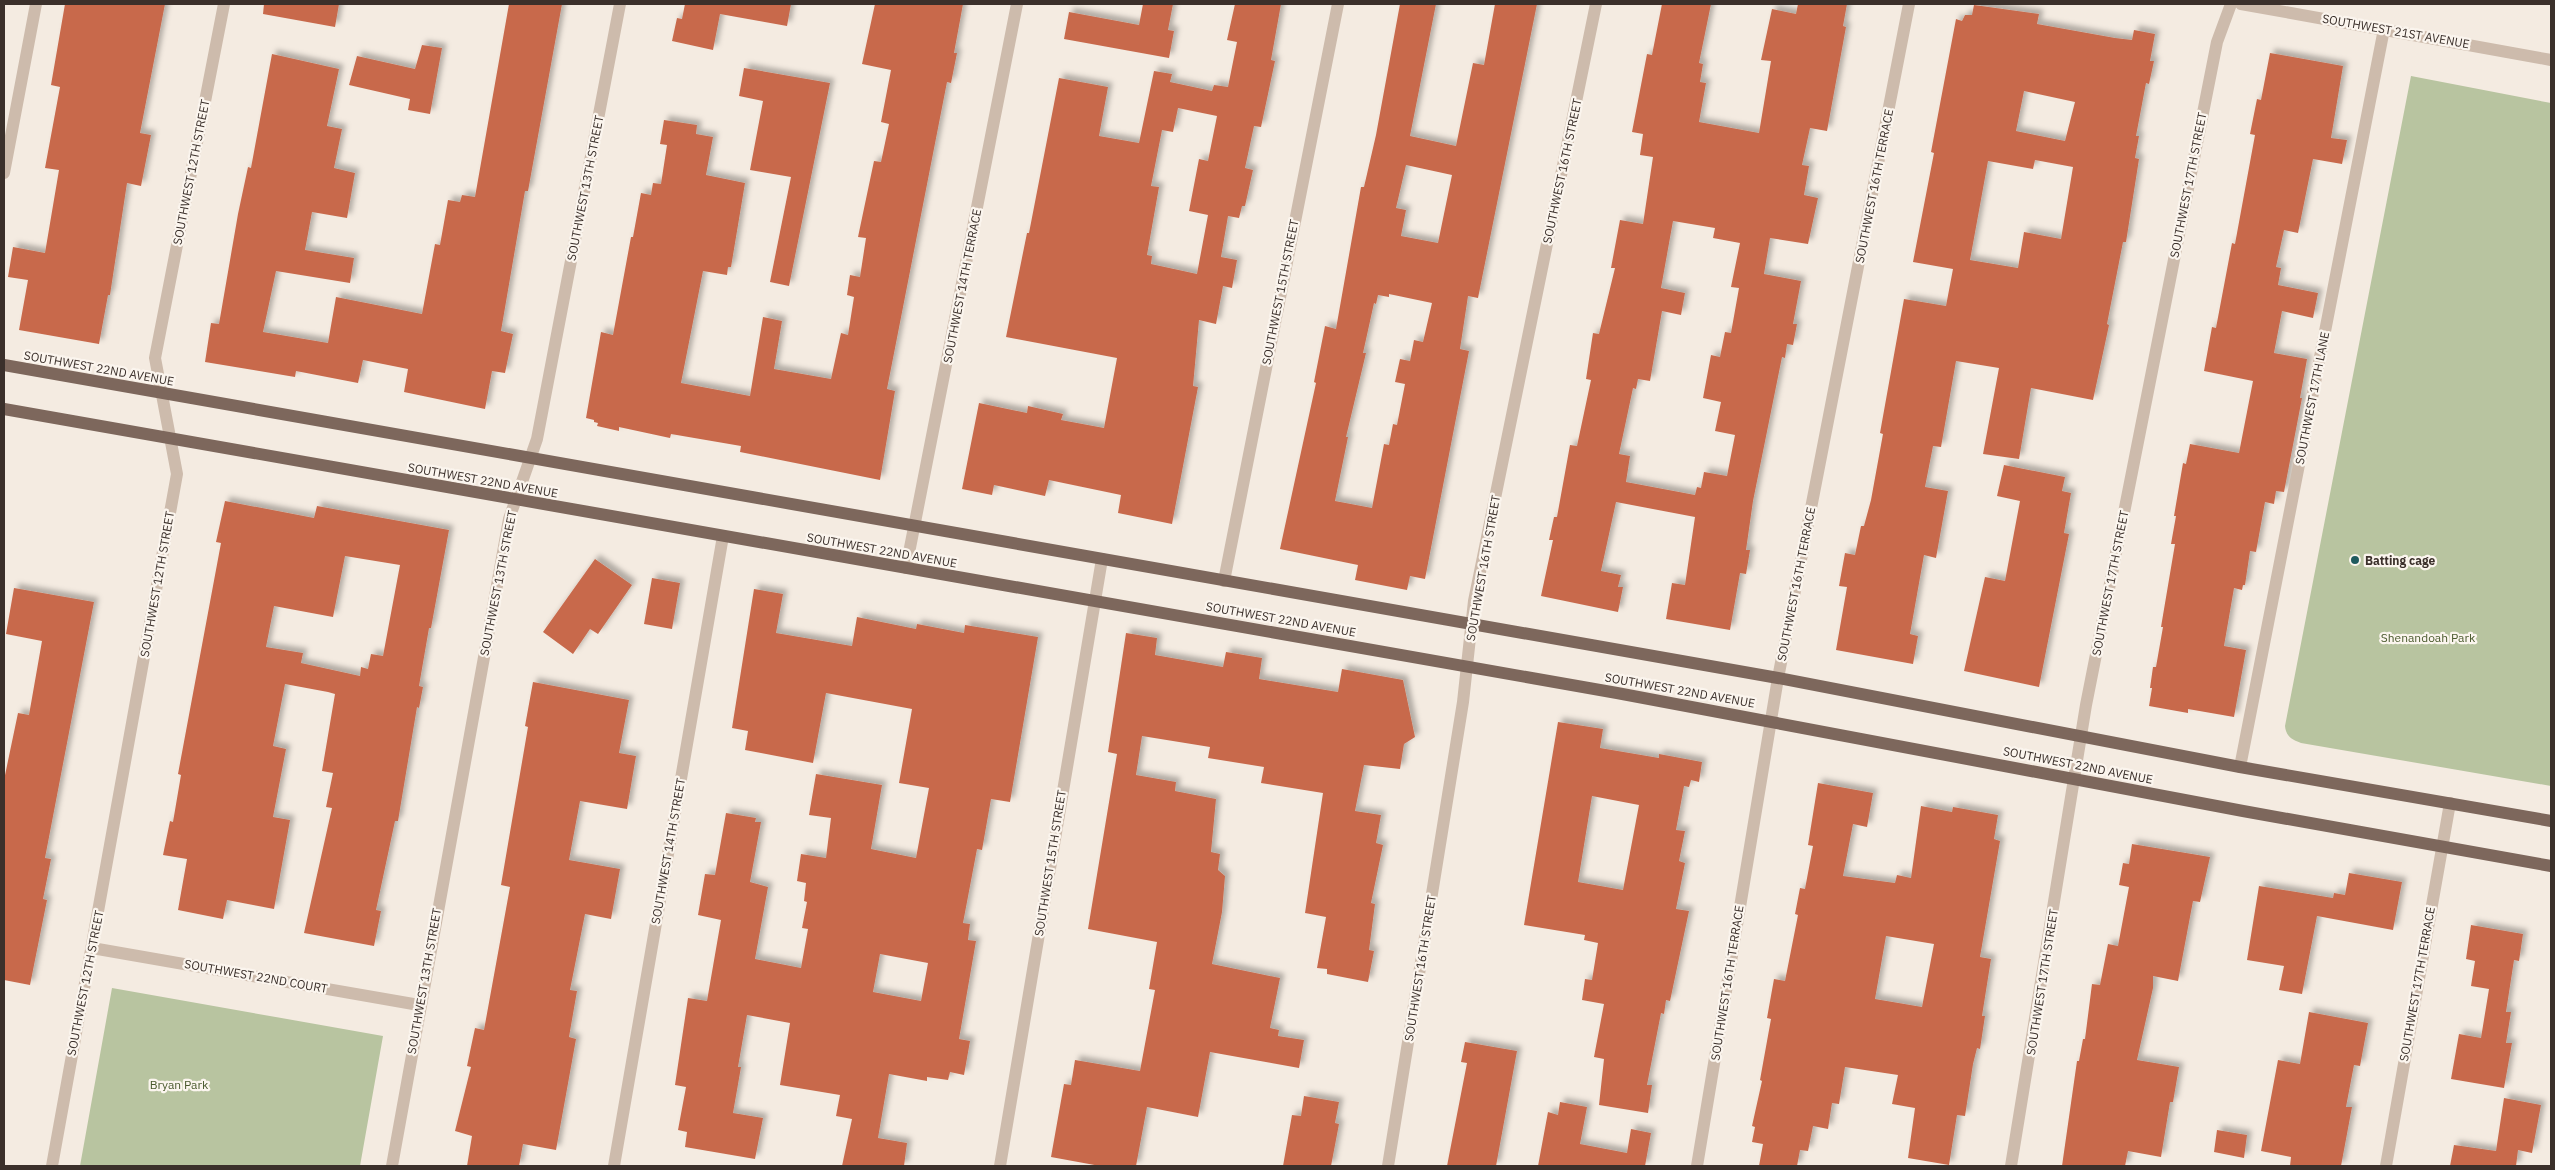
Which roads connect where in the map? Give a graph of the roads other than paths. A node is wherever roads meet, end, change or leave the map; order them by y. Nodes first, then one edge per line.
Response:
1 (36, 4) edge
2 (224, 4) edge
3 (620, 4) edge
4 (1016, 4) edge
5 (1338, 4) edge
6 (1596, 4) edge
7 (1909, 4) edge
8 (2231, 4) edge
9 (2241, 4) edge
10 (2384, 29) junction
11 (2551, 60) edge
12 (4, 173) edge
13 (4, 366) edge
14 (162, 393) junction
15 (4, 409) edge
16 (170, 439) junction
17 (530, 458) junction
18 (514, 499) junction
19 (915, 527) junction
20 (722, 536) junction
21 (1102, 559) junction
22 (906, 568) junction
23 (1224, 581) junction
24 (1094, 601) junction
25 (1471, 623) junction
26 (1467, 666) junction
27 (1778, 678) junction
28 (1770, 721) junction
29 (2081, 737) junction
30 (2240, 767) junction
31 (2075, 779) junction
32 (2450, 803) junction
33 (2551, 821) edge
34 (2442, 847) junction
35 (2551, 866) edge
36 (92, 948) junction
37 (419, 1004) junction
38 (52, 1166) edge
39 (392, 1166) edge
40 (614, 1166) edge
41 (1000, 1166) edge
42 (1388, 1166) edge
43 (1697, 1166) edge
44 (2011, 1166) edge
45 (2386, 1166) edge

1 - 12 street
2 - 14 street, SOUTHWEST 12TH STREET
3 - 17 street, SOUTHWEST 13TH STREET
4 - 19 street, SOUTHWEST 14TH TERRACE
5 - 23 street, SOUTHWEST 15TH STREET
6 - 25 street, SOUTHWEST 16TH STREET
7 - 27 street, SOUTHWEST 16TH TERRACE
8 - 29 street, SOUTHWEST 17TH STREET
9 - 10 street, SOUTHWEST 21ST AVENUE
10 - 11 street, SOUTHWEST 21ST AVENUE
10 - 30 street, SOUTHWEST 17TH LANE
13 - 14 main road, SOUTHWEST 22ND AVENUE
14 - 16 street, SOUTHWEST 12TH STREET
14 - 17 main road, SOUTHWEST 22ND AVENUE
15 - 16 main road, SOUTHWEST 22ND AVENUE
16 - 18 main road, SOUTHWEST 22ND AVENUE
16 - 36 street, SOUTHWEST 12TH STREET
17 - 18 street, SOUTHWEST 13TH STREET
17 - 19 main road, SOUTHWEST 22ND AVENUE
18 - 20 main road, SOUTHWEST 22ND AVENUE
18 - 37 street, SOUTHWEST 13TH STREET
19 - 21 main road, SOUTHWEST 22ND AVENUE
19 - 22 street, SOUTHWEST 14TH TERRACE
20 - 22 main road, SOUTHWEST 22ND AVENUE
20 - 40 street, SOUTHWEST 14TH STREET
21 - 23 main road, SOUTHWEST 22ND AVENUE
21 - 24 street, SOUTHWEST 15TH STREET
22 - 24 main road, SOUTHWEST 22ND AVENUE
23 - 25 main road, SOUTHWEST 22ND AVENUE
24 - 26 main road, SOUTHWEST 22ND AVENUE
24 - 41 street, SOUTHWEST 15TH STREET
25 - 26 street, SOUTHWEST 16TH STREET
25 - 27 main road, SOUTHWEST 22ND AVENUE
26 - 28 main road, SOUTHWEST 22ND AVENUE
26 - 42 street, SOUTHWEST 16TH STREET
27 - 28 street, SOUTHWEST 16TH TERRACE
27 - 29 main road, SOUTHWEST 22ND AVENUE
28 - 31 main road, SOUTHWEST 22ND AVENUE
28 - 43 street, SOUTHWEST 16TH TERRACE
29 - 30 main road, SOUTHWEST 22ND AVENUE
29 - 31 street, SOUTHWEST 17TH STREET
30 - 32 main road, SOUTHWEST 22ND AVENUE
31 - 34 main road, SOUTHWEST 22ND AVENUE
31 - 44 street, SOUTHWEST 17TH STREET
32 - 33 main road, SOUTHWEST 22ND AVENUE
32 - 34 street, SOUTHWEST 17TH TERRACE
34 - 35 main road, SOUTHWEST 22ND AVENUE
34 - 45 street, SOUTHWEST 17TH TERRACE
36 - 37 street, SOUTHWEST 22ND COURT
36 - 38 street, SOUTHWEST 12TH STREET
37 - 39 street, SOUTHWEST 13TH STREET

